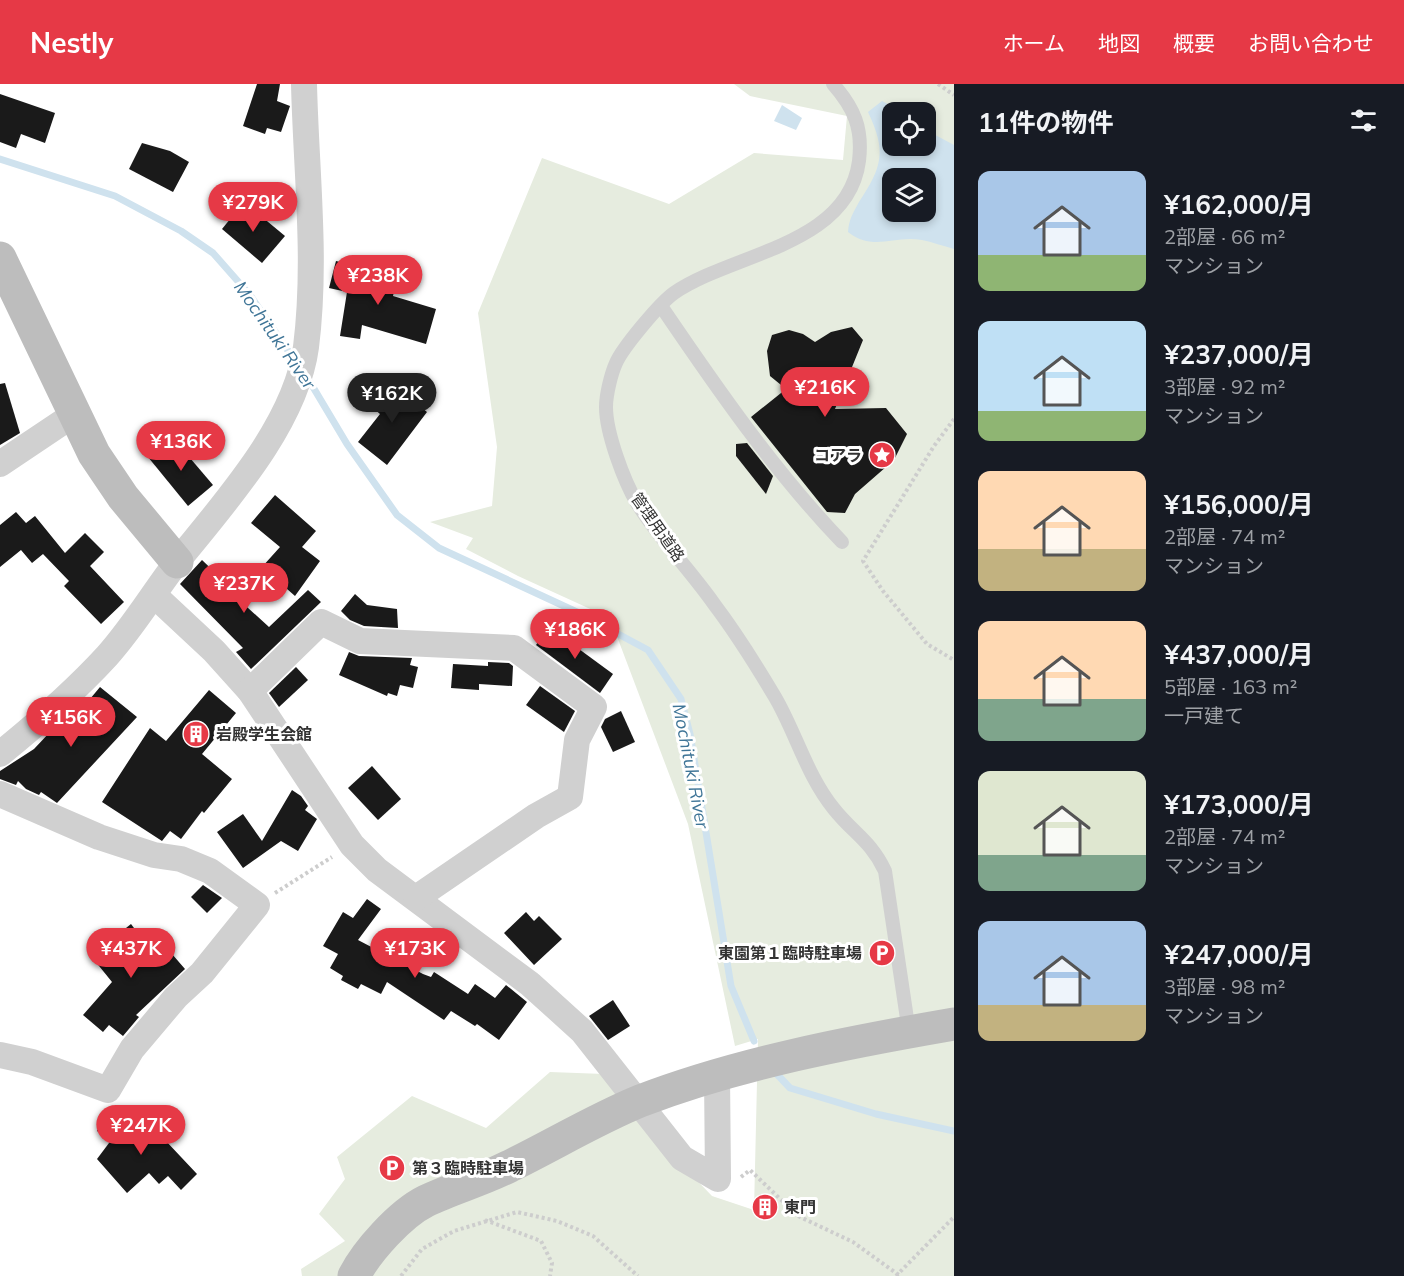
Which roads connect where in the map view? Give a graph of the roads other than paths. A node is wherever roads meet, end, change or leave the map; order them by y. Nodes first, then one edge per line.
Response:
1 (304, 84) edge
2 (832, 84) edge
3 (0, 258) edge
4 (661, 306) junction
5 (12, 307) edge
6 (73, 415) junction
7 (0, 464) edge
8 (842, 542) dead end
9 (177, 562) junction
10 (154, 595) junction
11 (250, 690) junction
12 (0, 754) edge
13 (0, 794) edge
14 (416, 898) junction
15 (954, 1024) edge
16 (909, 1032) junction
17 (0, 1055) edge
18 (717, 1076) junction
19 (639, 1102) junction
20 (354, 1276) edge

1 - 9 street
2 - 4 lane, 管理用道路
3 - 5 street
4 - 8 lane
4 - 16 lane, 管理用道路
5 - 6 street
6 - 7 street
6 - 9 street
9 - 10 street
10 - 11 street
10 - 12 street
11 - 14 street
11 - 14 street
13 - 17 street
14 - 19 street
15 - 16 street
16 - 18 street
18 - 19 street
18 - 19 street
19 - 20 street

